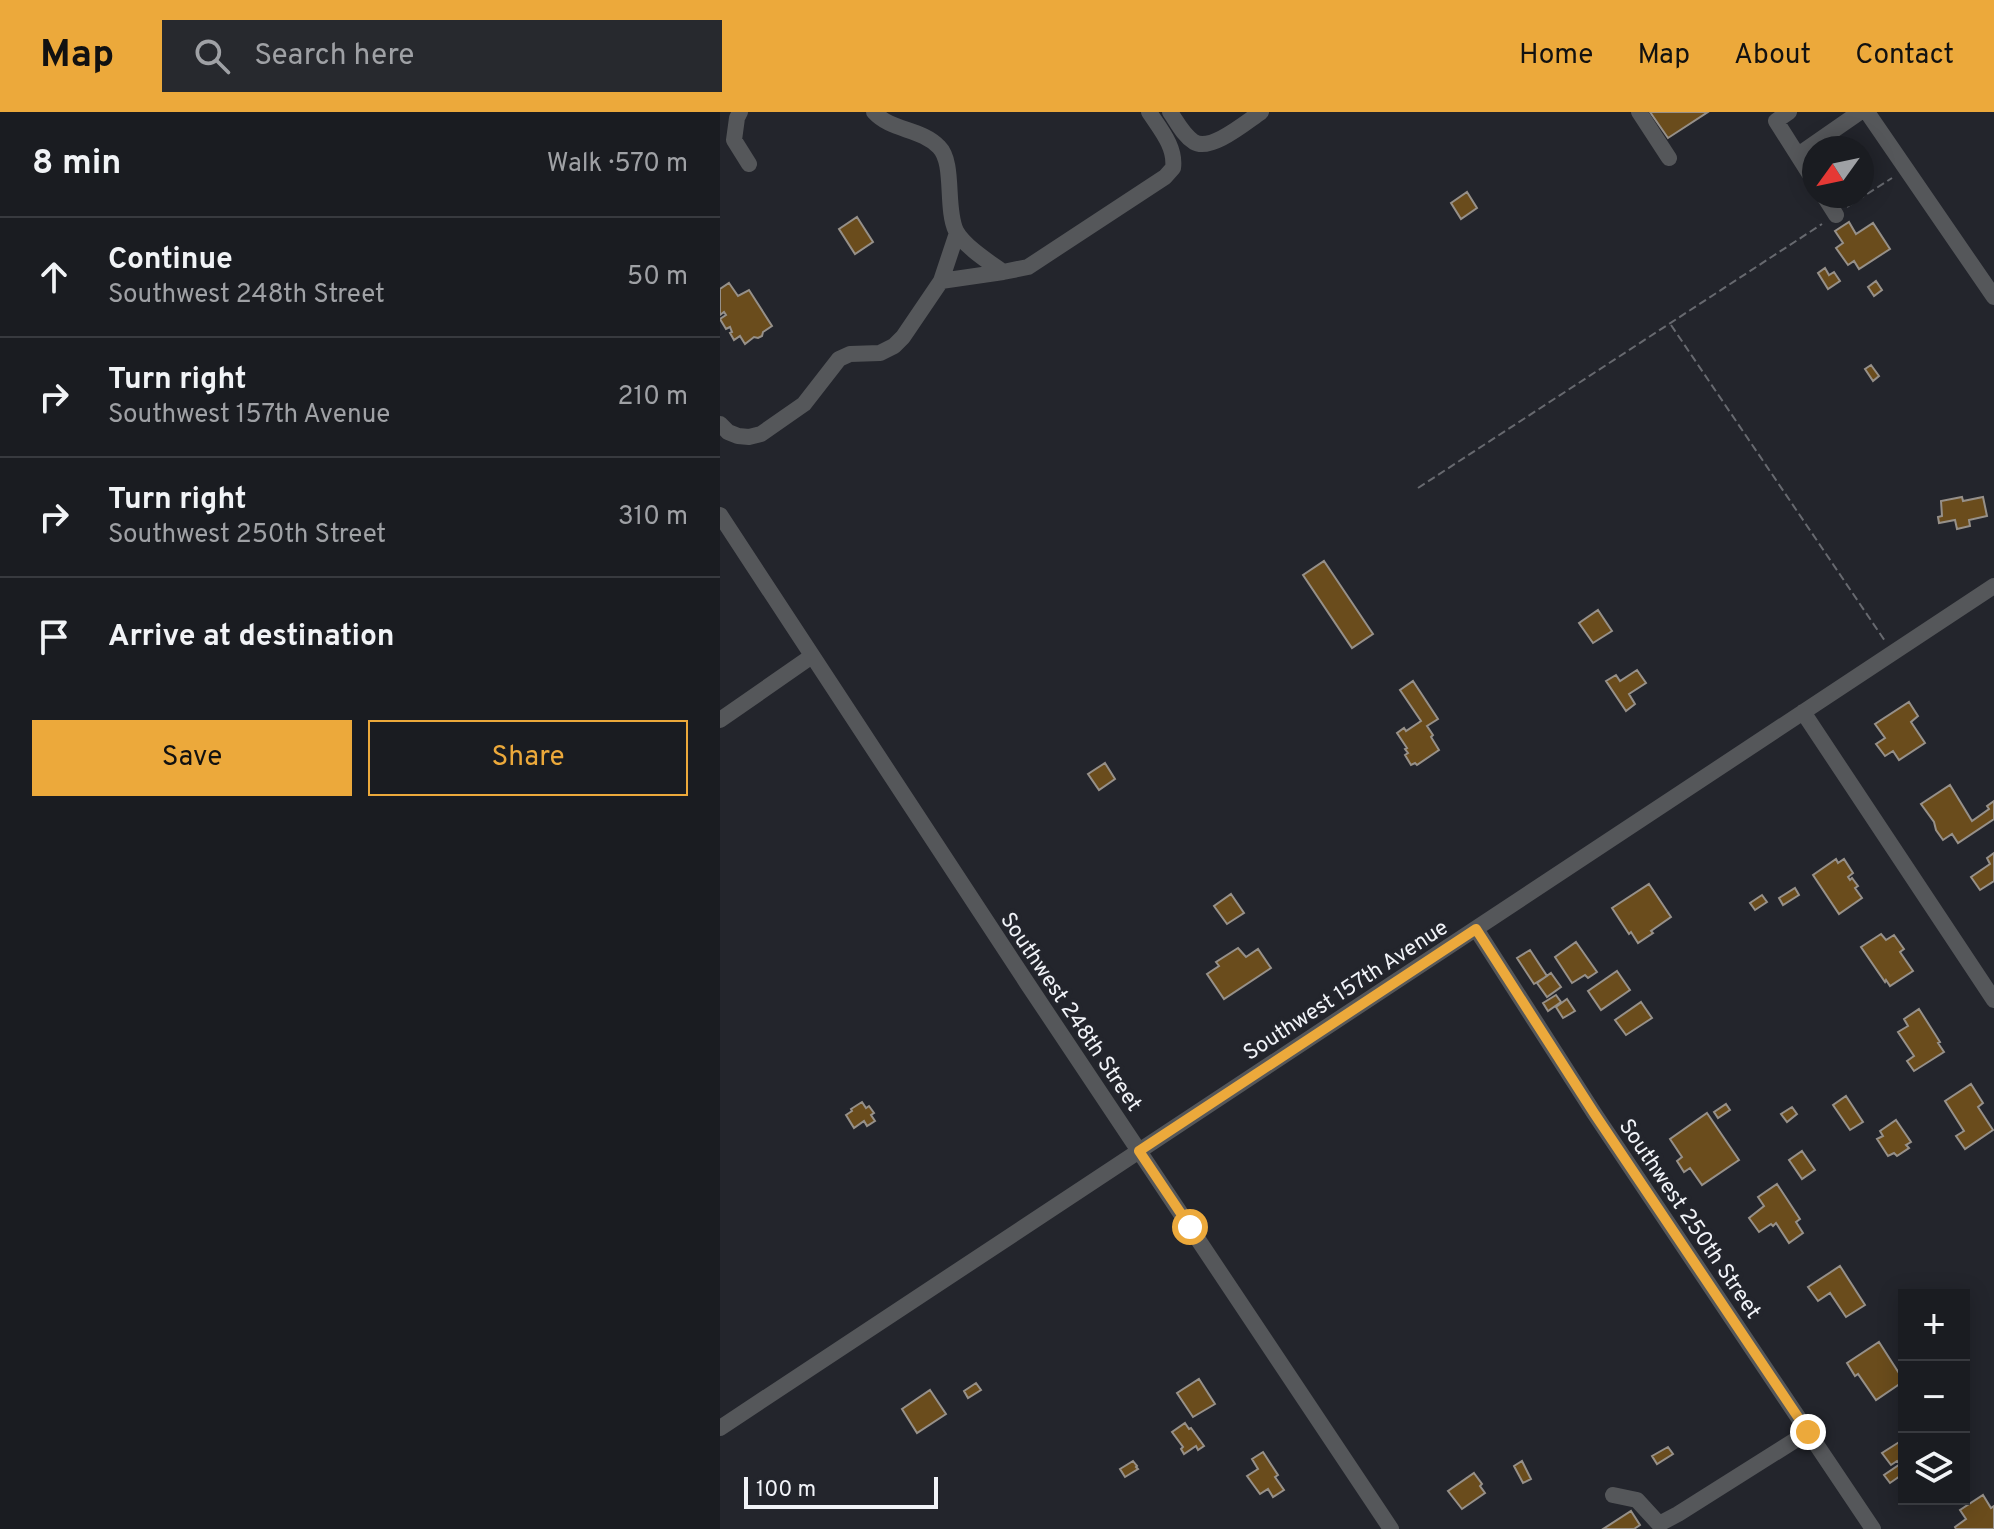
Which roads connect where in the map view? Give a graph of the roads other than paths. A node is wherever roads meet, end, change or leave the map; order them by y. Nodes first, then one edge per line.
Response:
1 (740, 112) edge
2 (1149, 112) edge
3 (1170, 112) edge
4 (1261, 112) edge
5 (1639, 112) edge
6 (1789, 112) edge
7 (1860, 112) edge
8 (1867, 112) edge
9 (872, 113) edge
10 (1798, 155) junction
11 (1669, 158) dead end
12 (1802, 162) edge
13 (749, 164) dead end
14 (1832, 208) edge
15 (1836, 215) road end
16 (957, 233) junction
17 (1003, 272) junction
18 (941, 281) junction
19 (1994, 297) edge
20 (720, 424) edge
21 (720, 515) edge
22 (1994, 586) edge
23 (812, 656) junction
24 (1803, 712) junction
25 (720, 720) edge
26 (1476, 929) junction
27 (1994, 1000) edge
28 (1139, 1151) junction
29 (720, 1428) edge
30 (1808, 1432) junction
31 (1613, 1495) dead end
32 (1391, 1529) edge
33 (1873, 1529) edge

1 - 13 street
2 - 17 street
3 - 4 street
5 - 11 street
6 - 10 street
7 - 10 street
8 - 19 street
9 - 16 street
10 - 12 street
14 - 15 street
16 - 17 street
16 - 18 street
17 - 18 street
18 - 20 street
21 - 23 street, Southwest 248th Street
22 - 24 street, Southwest 157th Avenue
23 - 25 street
23 - 28 street, Southwest 248th Street
24 - 26 street, Southwest 157th Avenue
24 - 27 street
26 - 28 street, Southwest 157th Avenue
26 - 30 street, Southwest 250th Street
28 - 29 street, Southwest 157th Avenue
28 - 32 street, Southwest 248th Street
30 - 31 street
30 - 33 street, Southwest 250th Street

